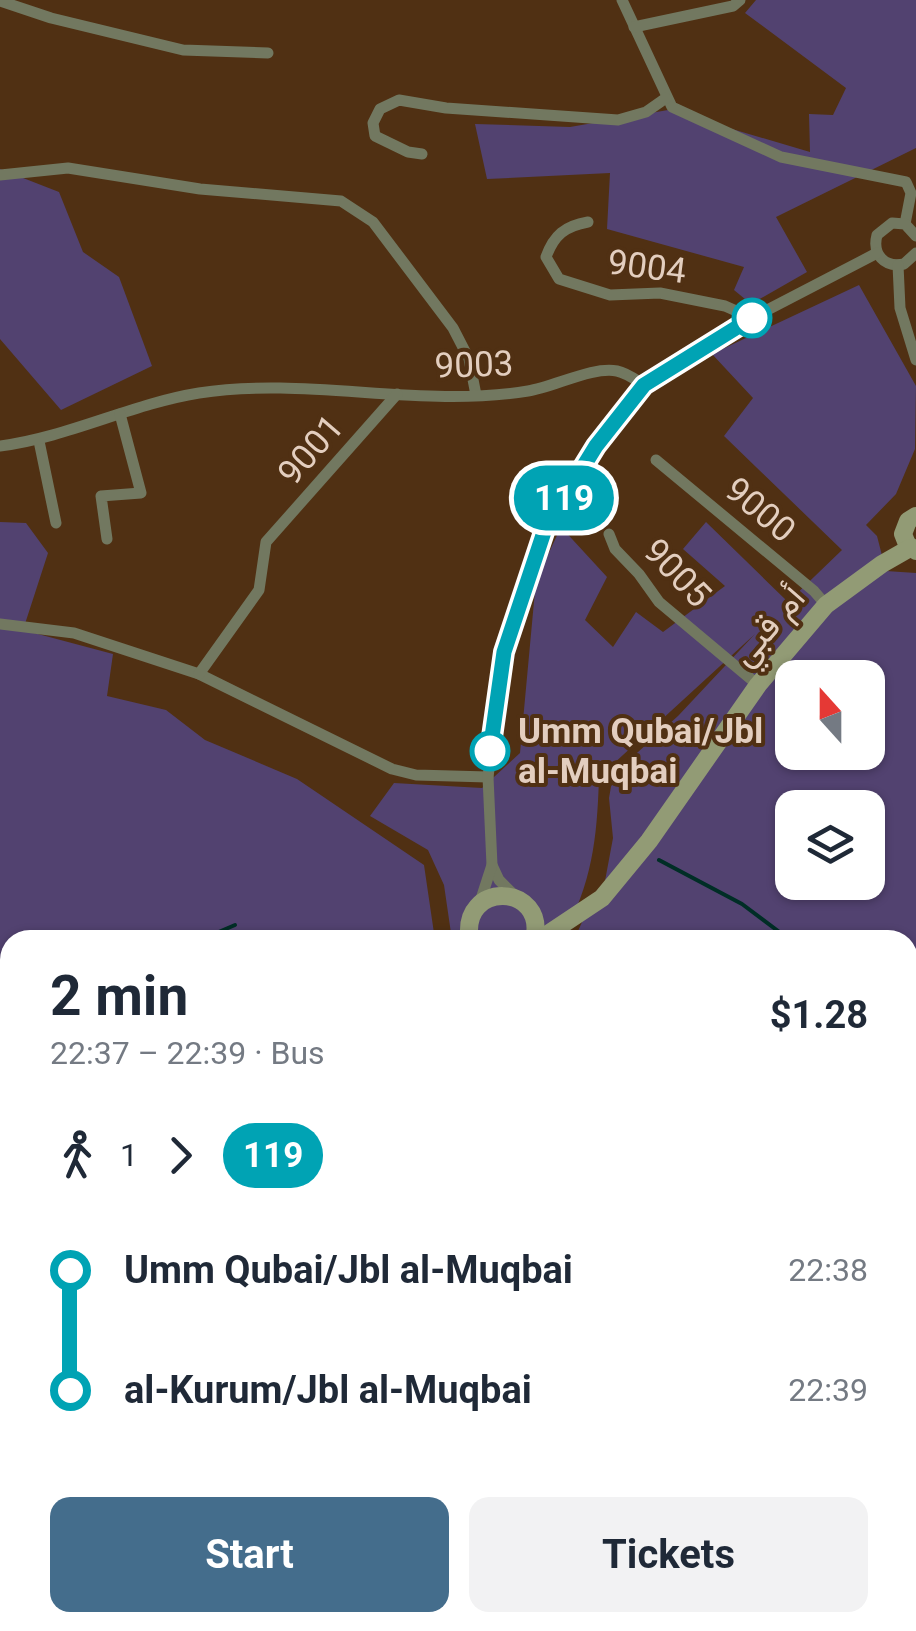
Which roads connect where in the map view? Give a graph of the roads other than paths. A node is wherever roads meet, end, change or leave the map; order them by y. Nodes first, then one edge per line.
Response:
1 (622, 0) edge
2 (740, 0) edge
3 (0, 1) edge
4 (634, 27) junction
5 (268, 53) dead end
6 (666, 98) junction
7 (422, 154) dead end
8 (0, 175) edge
9 (588, 222) dead end
10 (905, 224) junction
11 (916, 236) edge
12 (877, 253) junction
13 (916, 253) edge
14 (898, 266) junction
15 (752, 318) junction
16 (916, 360) edge
17 (644, 385) junction
18 (396, 394) junction
19 (476, 395) junction
20 (120, 414) junction
21 (39, 441) junction
22 (0, 446) edge
23 (656, 460) dead end
24 (916, 516) edge
25 (56, 523) dead end
26 (610, 534) dead end
27 (107, 539) dead end
28 (913, 550) edge
29 (826, 605) junction
30 (0, 624) edge
31 (199, 674) junction
32 (758, 685) junction
33 (488, 777) junction
34 (492, 865) junction
35 (522, 902) junction
36 (585, 908) junction
37 (475, 909) junction
38 (469, 930) edge
39 (536, 930) edge
40 (552, 930) edge

1 - 4 street
2 - 4 street
3 - 5 street
4 - 6 street
6 - 7 street
6 - 10 street
8 - 19 street
9 - 15 street, 9004
10 - 11 street
10 - 12 street
12 - 14 street
12 - 15 street
13 - 14 street
14 - 16 street
15 - 17 street
17 - 19 street, 9003
17 - 33 street
18 - 19 street, 9003
18 - 20 street, 9003
18 - 31 street, 9001
20 - 21 street, 9003
20 - 27 street
21 - 22 street, 9003
21 - 25 street
23 - 29 street, 9000
24 - 28 street
26 - 32 street, 9005
28 - 29 street, أم قبي
29 - 32 street, أم قبي
30 - 31 street
31 - 33 street
32 - 36 street, أم قبي
33 - 34 street
34 - 35 street
34 - 37 street
35 - 36 street
35 - 37 street
35 - 39 street
36 - 40 street, أم قبي
37 - 38 street

